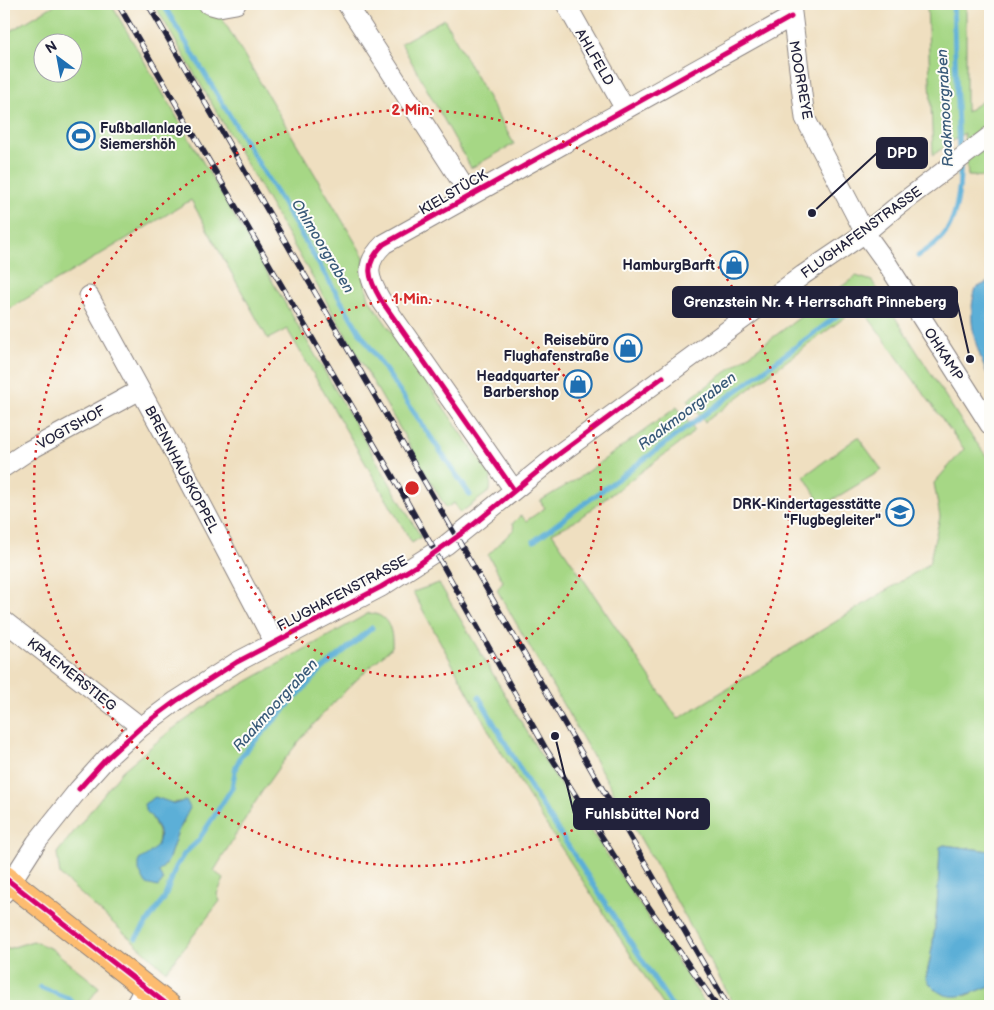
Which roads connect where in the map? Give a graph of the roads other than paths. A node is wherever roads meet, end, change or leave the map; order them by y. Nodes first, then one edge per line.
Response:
1 (208, 4) edge
2 (236, 4) edge
3 (347, 4) edge
4 (566, 4) edge
5 (791, 10) edge
6 (625, 109) junction
7 (990, 136) edge
8 (470, 195) junction
9 (865, 233) junction
10 (89, 296) dead end
11 (140, 390) junction
12 (990, 425) edge
13 (4, 468) edge
14 (514, 490) junction
15 (4, 621) edge
16 (274, 642) junction
17 (141, 727) junction
18 (6, 884) edge
19 (140, 997) edge
20 (169, 1006) edge

1 - 2 street
3 - 8 street
4 - 6 street, AHLFELD
5 - 6 street, KIELSTÜCK
5 - 9 street, MOORREYE
6 - 8 street, KIELSTÜCK
7 - 9 street, FLUGHAFENSTRASSE
8 - 14 street, KIELSTÜCK
9 - 12 street, OHKAMP
9 - 14 street, FLUGHAFENSTRASSE
10 - 11 street, BRENNHAUSKOPPEL
11 - 13 street, VOGTSHOF
11 - 16 street, BRENNHAUSKOPPEL
14 - 16 street, FLUGHAFENSTRASSE
15 - 17 street, KRAEMERSTIEG
16 - 17 street, FLUGHAFENSTRASSE
17 - 18 street, FLUGHAFENSTRASSE
18 - 19 main road
19 - 20 main road

